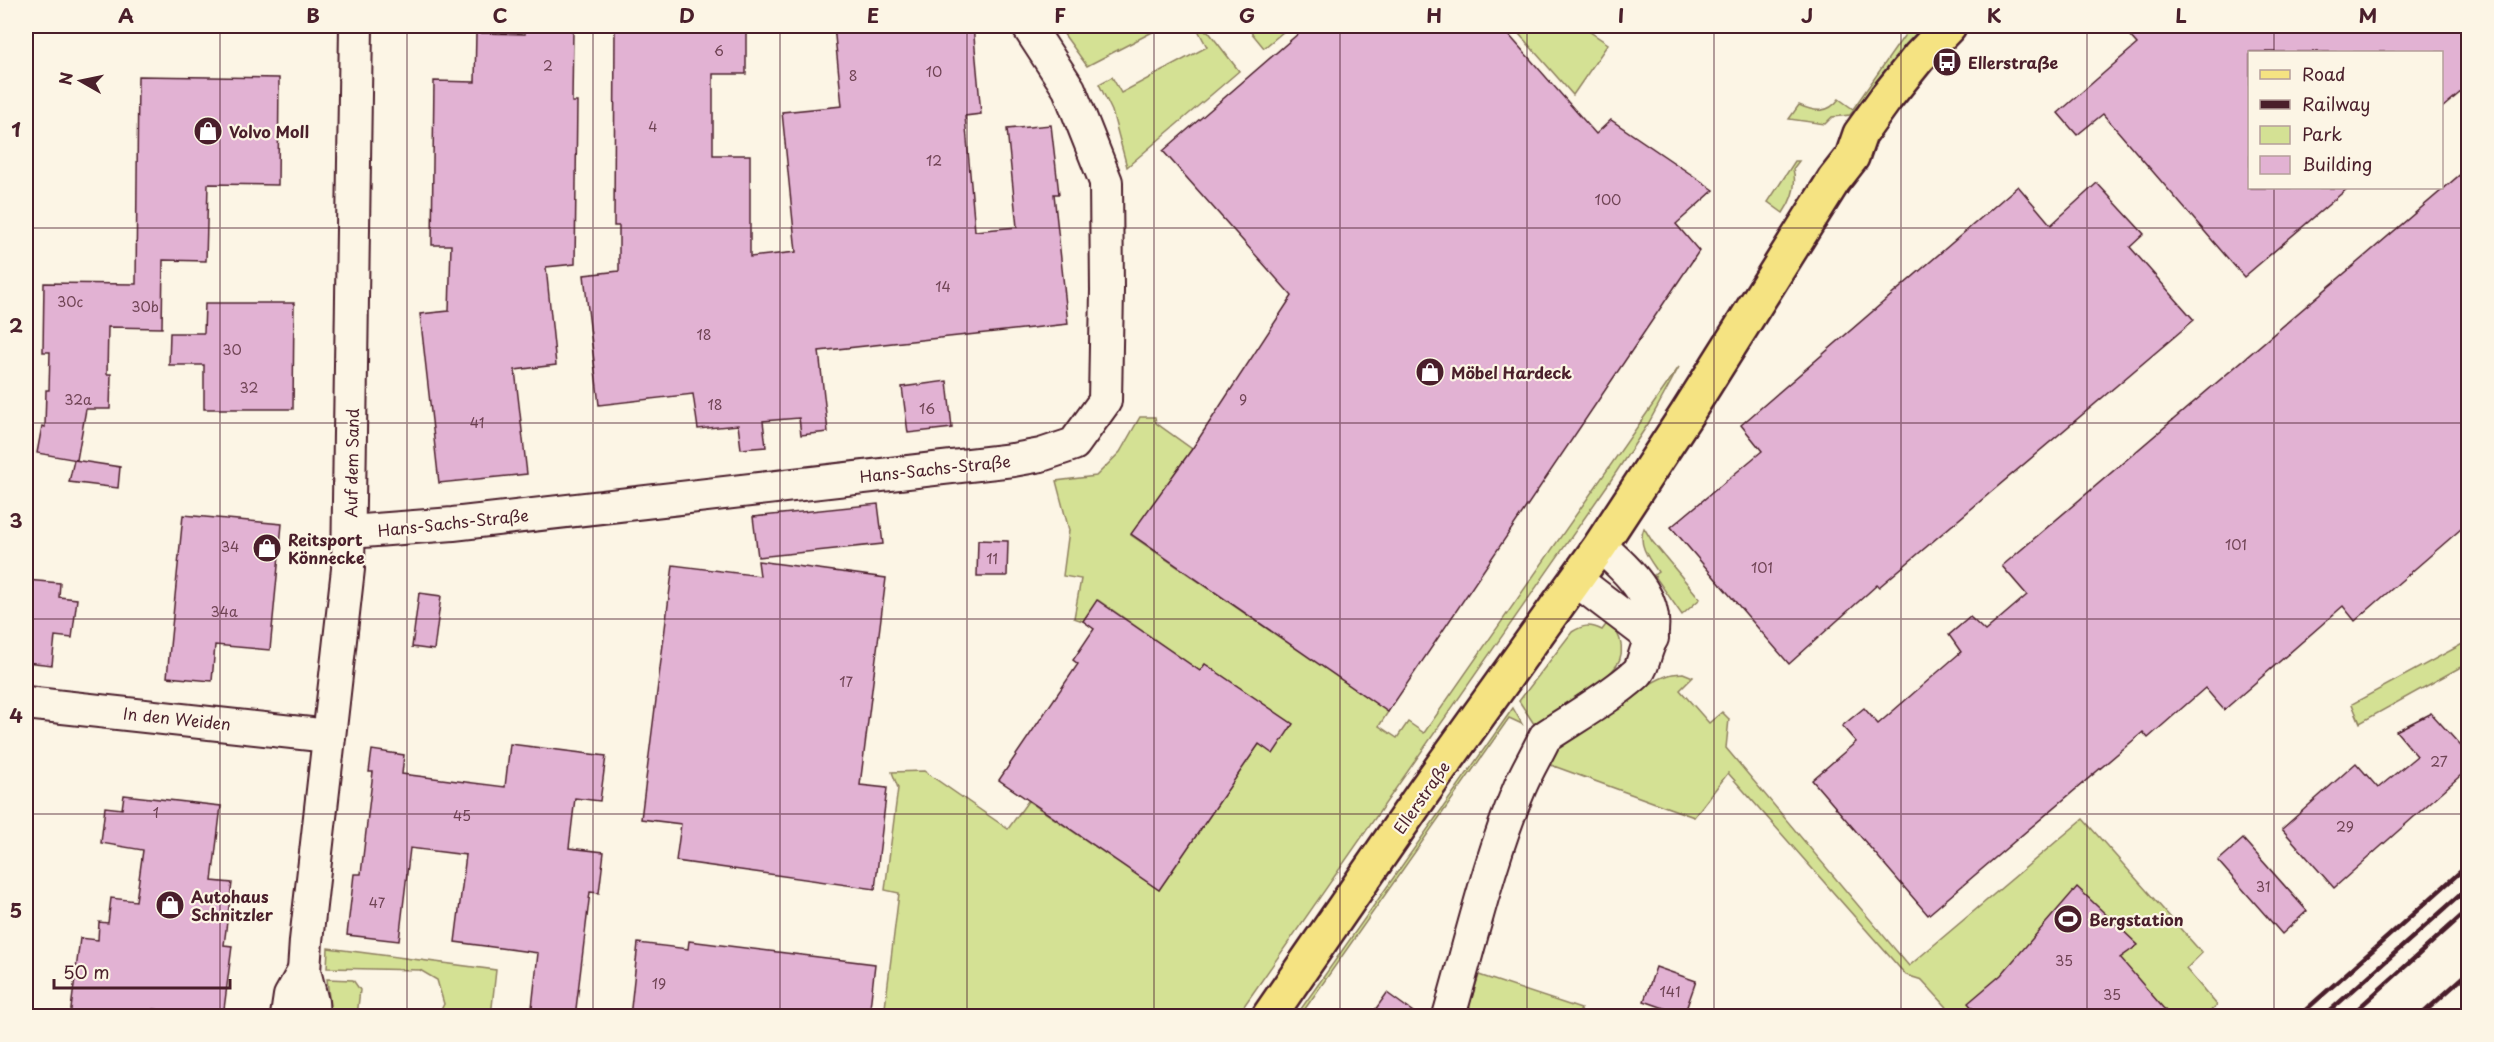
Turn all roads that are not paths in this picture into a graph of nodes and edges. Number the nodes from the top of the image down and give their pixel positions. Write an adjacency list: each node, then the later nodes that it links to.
1 (356, 26): 4 (street, Auf dem Sand)
2 (1028, 26): 4 (street, Hans-Sachs-Straße)
3 (1951, 26): 5 (main road, Ellerstraße)
4 (350, 532): 9 (street, Auf dem Sand)
5 (1600, 546): 6 (main road, Ellerstraße); 7 (street)
6 (1576, 580): 7 (street); 13 (main road, Ellerstraße)
7 (1652, 638): 14 (street)
8 (26, 703): 9 (street, In den Weiden)
9 (329, 736): 10 (street, Auf dem Sand)
10 (304, 971): 11 (street, Auf dem Sand); 12 (street, Auf dem Sand)
11 (287, 1017)
12 (313, 1017)
13 (1269, 1017)
14 (1449, 1017)

